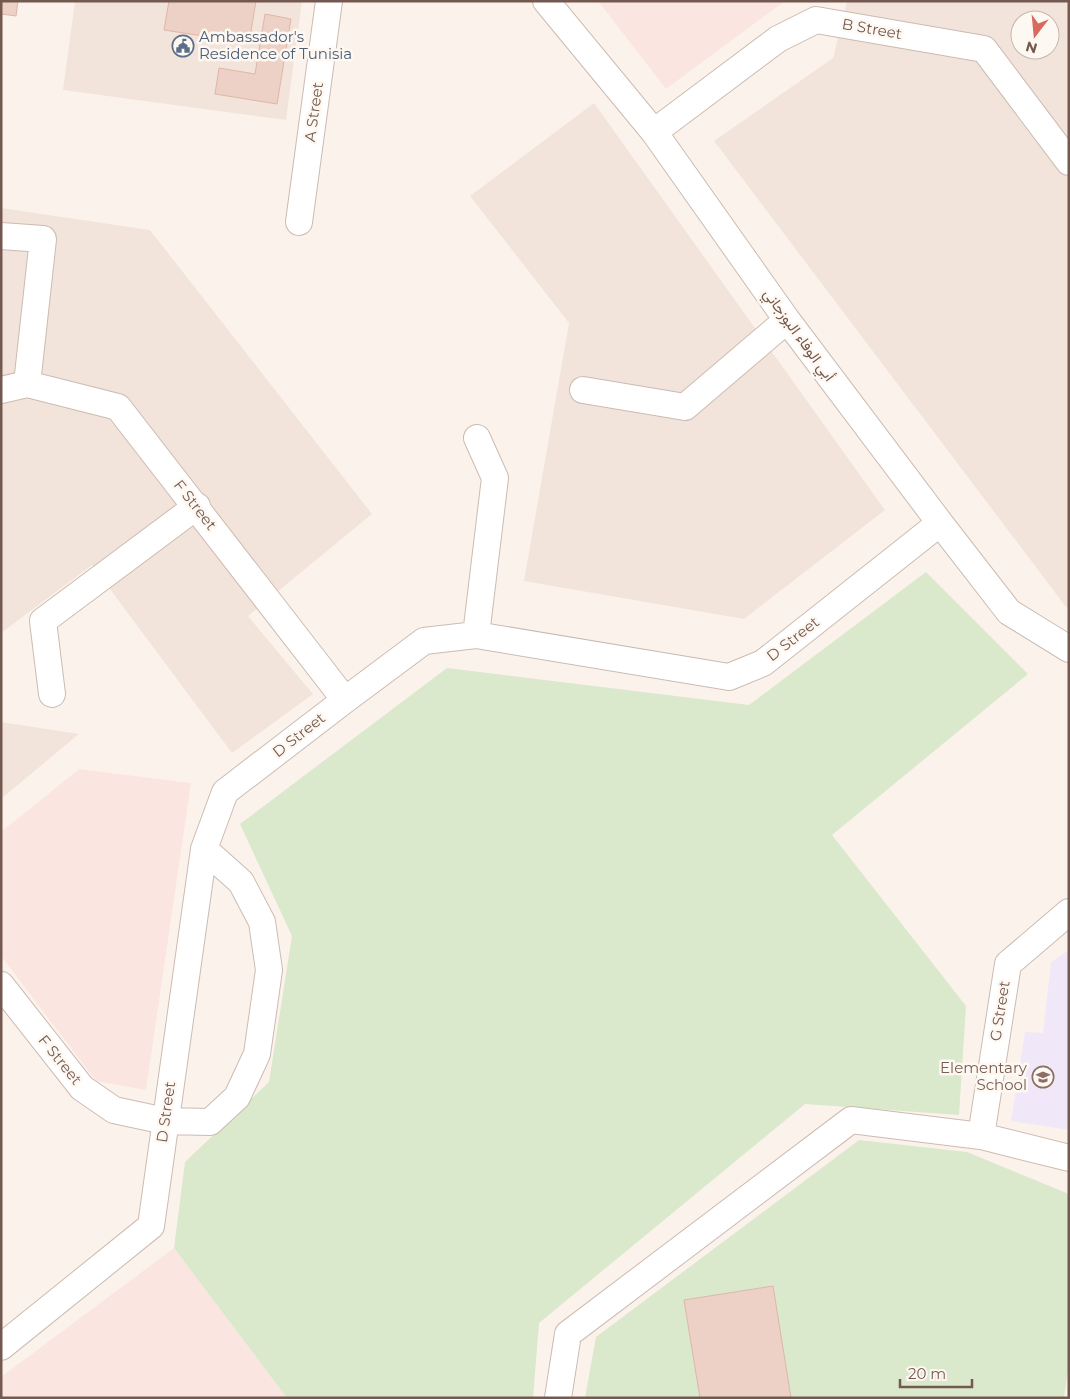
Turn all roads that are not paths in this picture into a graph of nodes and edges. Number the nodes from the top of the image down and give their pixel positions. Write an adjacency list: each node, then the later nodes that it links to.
1 (329, 1): 6 (street, A Street)
2 (546, 1): 4 (street, أبي الوفاء البوزجاني)
3 (817, 10): 4 (street, B Street); 5 (street, B Street)
4 (654, 132): 8 (street, أبي الوفاء البوزجاني)
5 (1069, 162)
6 (299, 222)
7 (1, 236): 9 (street)
8 (787, 320): 11 (street); 14 (street, أبي الوفاء البوزجاني)
9 (27, 384): 10 (street, F Street); 13 (street, F Street)
10 (1, 390)
11 (583, 390)
12 (477, 438): 15 (street)
13 (196, 506): 17 (street); 18 (street, F Street)
14 (940, 523): 15 (street, D Street); 16 (street, أبي الوفاء البوزجاني)
15 (476, 635): 18 (street, D Street)
16 (1069, 649)
17 (52, 694)
18 (345, 700): 19 (street, D Street)
19 (204, 849): 22 (street, D Street); 22 (street, F Street)
20 (1069, 912): 23 (street, G Street)
21 (1, 985): 22 (street, F Street)
22 (165, 1121): 25 (street, D Street)
23 (981, 1136): 24 (street); 26 (street)
24 (1069, 1158)
25 (1, 1347)
26 (558, 1398)

